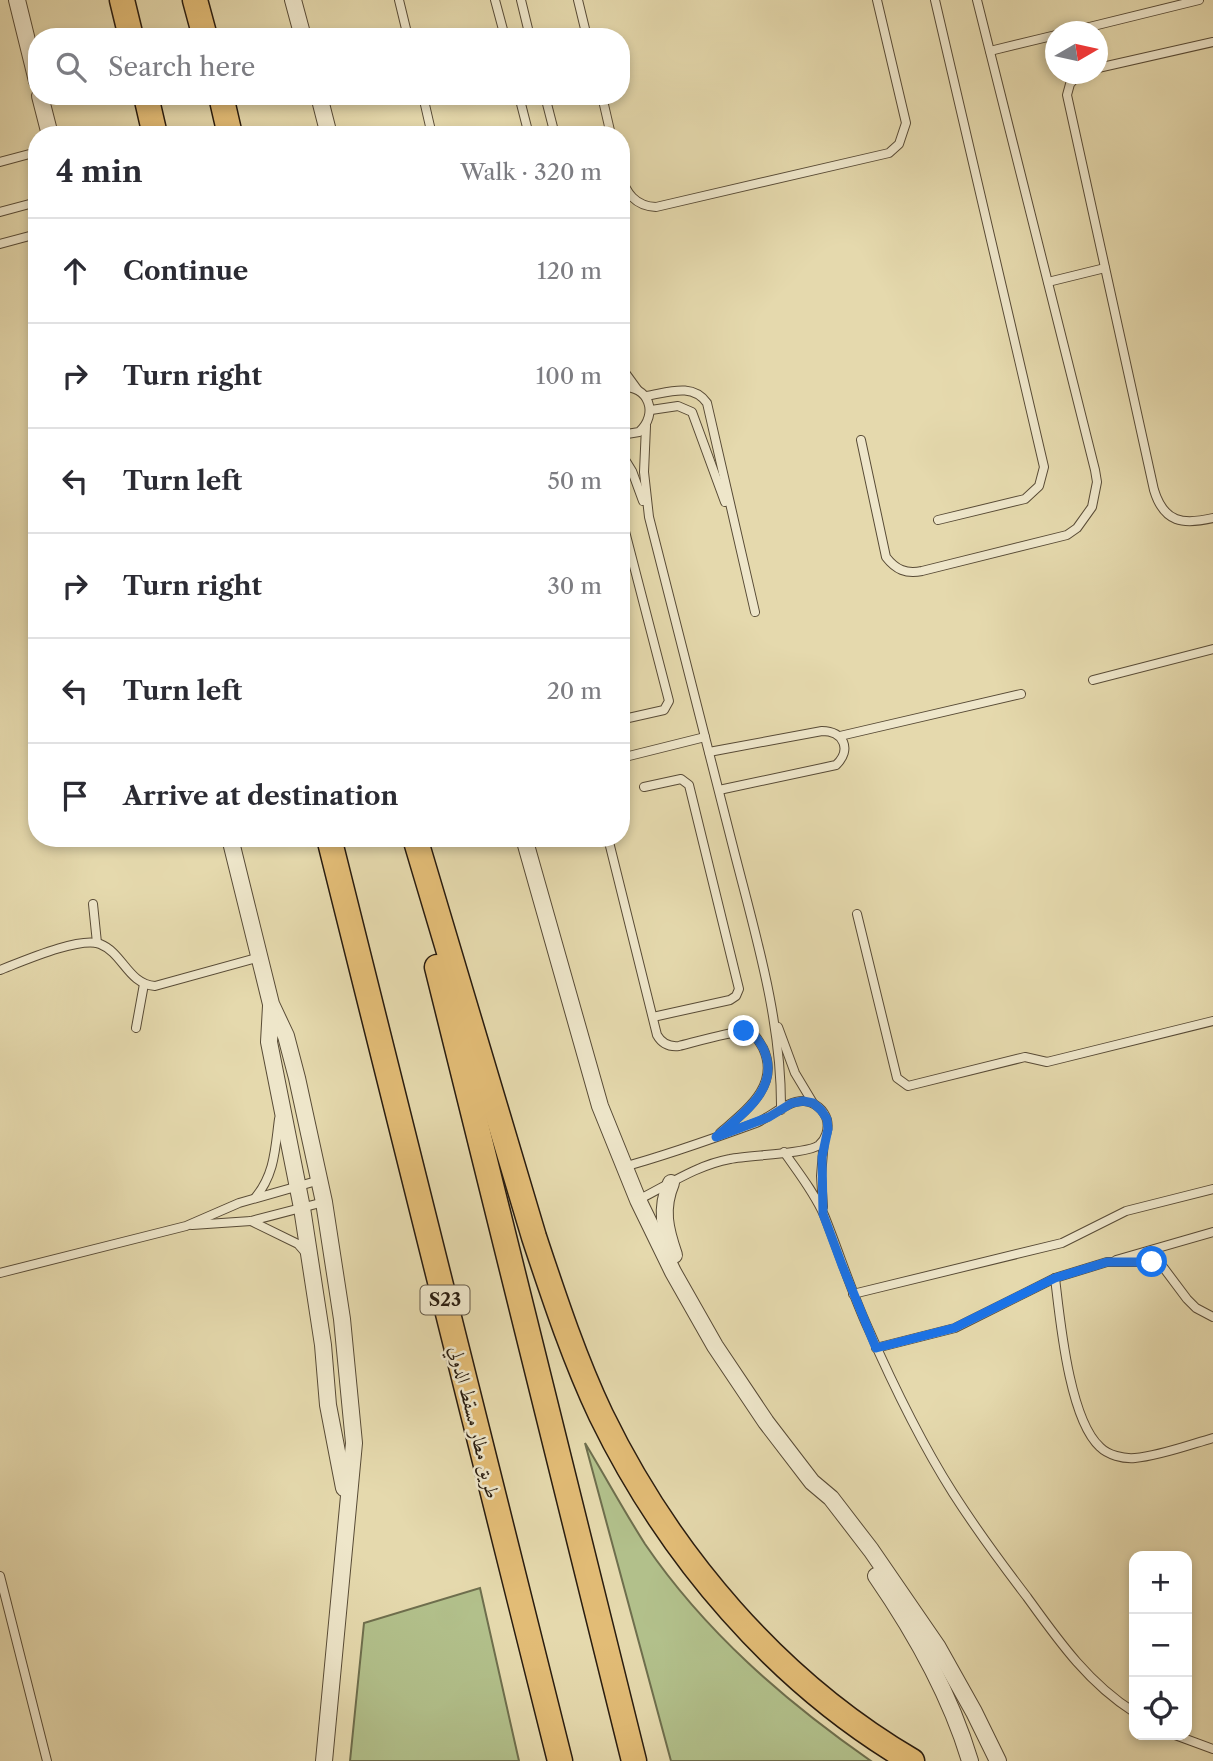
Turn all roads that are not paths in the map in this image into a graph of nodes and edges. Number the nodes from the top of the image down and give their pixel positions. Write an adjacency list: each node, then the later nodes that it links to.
1 (17, 0): 23 (street)
2 (121, 0): 14 (main road)
3 (195, 0): 15 (main road)
4 (293, 0): 16 (street)
5 (399, 0): 17 (lane)
6 (495, 0): 18 (lane)
7 (521, 0): 19 (lane)
8 (578, 0): 20 (lane)
9 (877, 0): 45 (lane)
10 (935, 0): 63 (lane)
11 (977, 0): 24 (lane)
12 (1199, 0): 13 (lane)
13 (1108, 22)
14 (129, 28)
15 (203, 28)
16 (301, 28)
17 (406, 28)
18 (503, 28)
19 (528, 28)
20 (585, 28)
21 (1045, 37): 24 (lane)
22 (1213, 42): 25 (lane)
23 (28, 45)
24 (990, 51): 51 (lane)
25 (1108, 66)
26 (1070, 84): 50 (lane)
27 (42, 105): 35 (street)
28 (148, 105): 36 (main road)
29 (223, 105): 37 (main road)
30 (321, 105): 38 (street)
31 (425, 105): 39 (lane)
32 (521, 105): 40 (lane)
33 (547, 105): 41 (lane)
34 (604, 105): 42 (lane)
35 (48, 126)
36 (154, 126)
37 (228, 126)
38 (327, 126)
39 (430, 126)
40 (527, 126)
41 (553, 126)
42 (609, 126)
43 (28, 154): 44 (lane)
44 (0, 162)
45 (630, 195)
46 (28, 204): 47 (lane)
47 (0, 212)
48 (28, 236): 49 (lane)
49 (0, 244)
50 (1105, 268): 51 (lane); 62 (lane)
51 (1048, 282): 59 (lane)
52 (630, 379): 54 (lane)
53 (630, 388): 54 (lane)
54 (637, 389): 55 (lane)
55 (646, 396): 56 (lane); 64 (lane)
56 (651, 410): 57 (lane); 64 (lane)
57 (646, 426): 58 (lane); 61 (lane)
58 (630, 435)
59 (861, 440)
60 (630, 468): 61 (lane)
61 (649, 517): 72 (lane)
62 (1213, 517)
63 (938, 520)
64 (737, 538): 66 (lane)
65 (630, 551): 70 (lane)
66 (755, 612)
67 (1213, 649): 68 (lane)
68 (1093, 680)
69 (1021, 694): 71 (lane)
70 (630, 718)
71 (840, 736): 73 (lane); 76 (lane)
72 (705, 737): 73 (lane); 74 (lane)
73 (709, 752): 76 (lane)
74 (630, 757)
75 (644, 787): 90 (lane)
76 (719, 790): 91 (lane)
77 (232, 847): 86 (street)
78 (330, 847): 130 (main road, طريق مطار مسقط الدولي / S23)
79 (407, 847): 131 (main road)
80 (418, 847): 132 (main road)
81 (527, 847): 100 (street)
82 (610, 847): 90 (lane)
83 (93, 904): 85 (lane)
84 (858, 914): 92 (lane)
85 (97, 943): 87 (lane); 88 (lane)
86 (260, 957): 88 (lane); 89 (street)
87 (0, 970)
88 (144, 984): 93 (lane)
89 (271, 1004): 95 (street); 101 (street)
90 (653, 1017): 97 (lane)
91 (774, 1018): 94 (lane); 96 (lane)
92 (1213, 1021)
93 (136, 1028)
94 (813, 1103): 96 (lane); 98 (lane)
95 (281, 1105): 103 (street); 105 (lane)
96 (781, 1110): 97 (lane)
97 (716, 1137): 100 (lane)
98 (824, 1139): 99 (lane); 109 (lane)
99 (783, 1152): 102 (lane); 109 (lane)
100 (623, 1167): 106 (street)
101 (320, 1180): 103 (lane); 107 (street)
102 (671, 1183): 106 (lane); 118 (street)
103 (298, 1186): 105 (lane); 108 (street)
104 (1213, 1189): 117 (lane)
105 (255, 1199): 111 (lane)
106 (638, 1200): 118 (street)
107 (324, 1202): 108 (lane); 123 (street)
108 (302, 1208): 110 (lane); 113 (street)
109 (823, 1214): 117 (lane)
110 (250, 1220): 111 (lane); 113 (lane)
111 (186, 1226): 115 (lane)
112 (1213, 1232): 114 (lane)
113 (309, 1258): 123 (street)
114 (1107, 1262): 116 (lane); 119 (lane)
115 (0, 1273)
116 (1055, 1278): 120 (lane); 121 (lane)
117 (853, 1294): 120 (lane)
118 (692, 1307): 122 (street)
119 (1213, 1317)
120 (876, 1348): 125 (lane)
121 (1213, 1438)
122 (812, 1482): 133 (street); 134 (street)
123 (347, 1504): 129 (street)
124 (0, 1576): 128 (lane)
125 (1129, 1708)
126 (1189, 1740): 127 (lane)
127 (1213, 1749)
128 (47, 1761)
129 (324, 1761)
130 (560, 1761)
131 (634, 1761)
132 (912, 1761)
133 (970, 1761)
134 (998, 1761)

